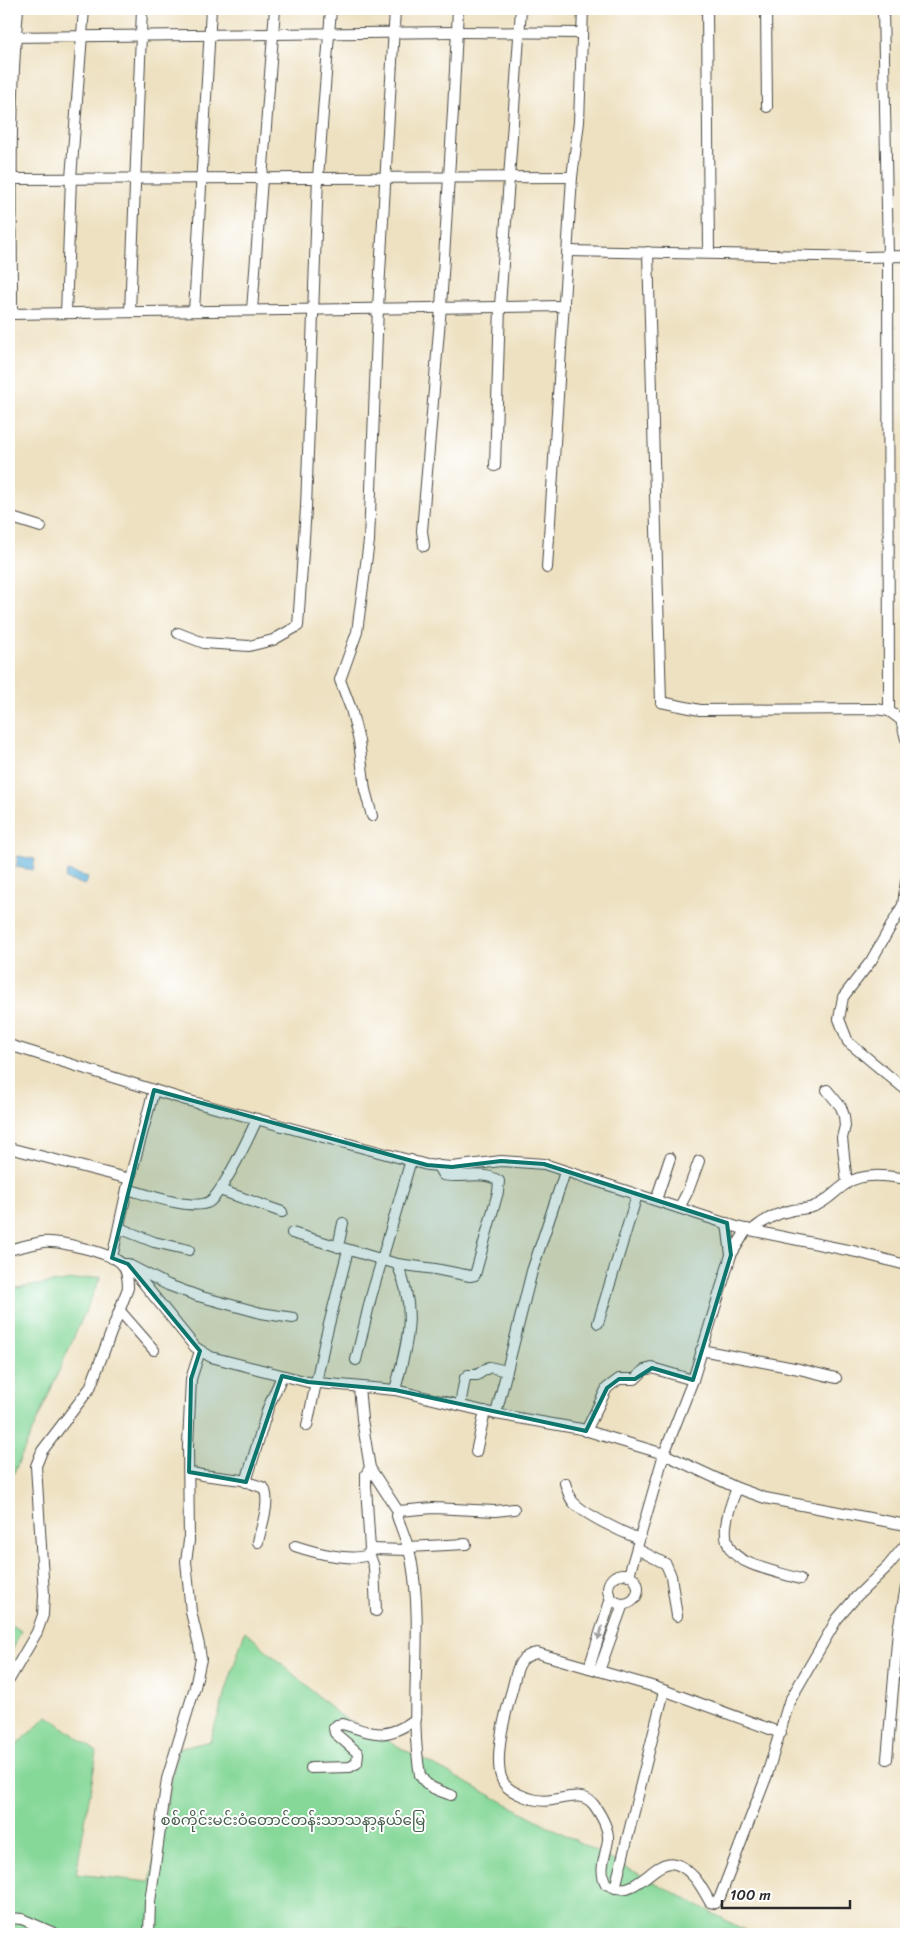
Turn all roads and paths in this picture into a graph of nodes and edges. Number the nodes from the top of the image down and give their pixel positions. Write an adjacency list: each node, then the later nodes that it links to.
1 (18, 9): 23 (street)
2 (84, 9): 21 (street)
3 (142, 9): 22 (street)
4 (211, 9): 19 (street)
5 (275, 9): 20 (street)
6 (331, 9): 17 (street)
7 (395, 9): 18 (street)
8 (458, 9): 14 (street)
9 (521, 9): 15 (street)
10 (583, 9): 16 (street)
11 (707, 9): 37 (street)
12 (766, 9): 24 (street)
13 (883, 9): 38 (street)
14 (456, 32): 15 (street); 18 (street); 25 (street)
15 (520, 33): 16 (street); 26 (street)
16 (581, 33): 27 (street)
17 (330, 34): 18 (street); 20 (street); 29 (street)
18 (393, 34): 30 (street)
19 (211, 35): 20 (street); 22 (street); 34 (street)
20 (274, 35): 28 (street)
21 (83, 36): 22 (street); 23 (street); 32 (street)
22 (141, 36): 33 (street)
23 (12, 37): 31 (street)
24 (767, 107)
25 (449, 176): 26 (street); 30 (street); 42 (street)
26 (509, 176): 27 (street); 40 (street)
27 (572, 176): 35 (street)
28 (262, 177): 29 (street); 34 (street); 45 (street)
29 (318, 177): 30 (street); 44 (street)
30 (384, 177): 43 (street)
31 (10, 178): 32 (street); 49 (street)
32 (71, 178): 33 (street); 48 (street)
33 (137, 178): 34 (street); 47 (street)
34 (202, 178): 46 (street)
35 (568, 251): 36 (street); 41 (street)
36 (648, 252): 37 (street); 56 (street)
37 (709, 253): 38 (street)
38 (888, 256): 39 (street); 56 (street)
39 (906, 256)
40 (500, 306): 41 (street); 42 (street); 50 (street)
41 (564, 306): 54 (street)
42 (440, 307): 43 (street); 53 (street)
43 (378, 308): 44 (street); 58 (street)
44 (314, 309): 45 (street); 55 (street)
45 (252, 310): 46 (street)
46 (194, 311): 47 (street)
47 (130, 312): 48 (street)
48 (66, 313): 49 (street)
49 (10, 314)
50 (495, 466)
51 (9, 517): 52 (street)
52 (41, 526)
53 (424, 546)
54 (547, 568)
55 (178, 633)
56 (889, 711): 57 (street)
57 (906, 739)
58 (372, 816)
59 (906, 881): 63 (street)
60 (10, 1048): 61 (street)
61 (154, 1090): 64 (street); 73 (street)
62 (827, 1090): 72 (street)
63 (906, 1090)
64 (257, 1119): 67 (street); 74 (street)
65 (9, 1148): 73 (street)
66 (670, 1158): 76 (street)
67 (411, 1160): 69 (street); 89 (street)
68 (699, 1161): 77 (street)
69 (437, 1166): 70 (street); 91 (street)
70 (566, 1172): 75 (street); 100 (street)
71 (906, 1179): 72 (street)
72 (847, 1183): 82 (street)
73 (128, 1184): 74 (street); 81 (street)
74 (220, 1190): 78 (street)
75 (638, 1194): 76 (street); 95 (street)
76 (656, 1200): 77 (street)
77 (679, 1208): 80 (street)
78 (282, 1212)
79 (343, 1223): 84 (street)
80 (727, 1223): 82 (street); 87 (street)
81 (119, 1228): 86 (street); 88 (street)
82 (749, 1230): 87 (street); 92 (street)
83 (292, 1233): 84 (street)
84 (343, 1248): 89 (street); 104 (street)
85 (9, 1250): 88 (street)
86 (188, 1250)
87 (731, 1255): 97 (street)
88 (112, 1258): 90 (street)
89 (381, 1260): 91 (street); 99 (street)
90 (125, 1264): 93 (street); 94 (street); 98 (street)
91 (397, 1264): 106 (street)
92 (906, 1266)
93 (120, 1310): 96 (street); 137 (street)
94 (292, 1318)
95 (598, 1323)
96 (154, 1350)
97 (701, 1350): 102 (street); 103 (street)
98 (200, 1352): 101 (street); 115 (street)
99 (356, 1360)
100 (507, 1371): 107 (street); 109 (street)
101 (282, 1376): 104 (street); 116 (street)
102 (836, 1378)
103 (693, 1380): 111 (street); 113 (street)
104 (315, 1383): 105 (street); 110 (street)
105 (360, 1387): 106 (street); 114 (street)
106 (395, 1390): 107 (street)
107 (460, 1405): 108 (street)
108 (485, 1411): 109 (street); 112 (street)
109 (496, 1414): 111 (street)
110 (307, 1426)
111 (586, 1431): 113 (street)
112 (476, 1452)
113 (664, 1454): 118 (street); 124 (street)
114 (370, 1468): 120 (street); 128 (street)
115 (189, 1472): 116 (street); 147 (street)
116 (246, 1482): 122 (street)
117 (565, 1483): 124 (street)
118 (737, 1488): 121 (street); 130 (street)
119 (514, 1509): 120 (street)
120 (398, 1511): 127 (street)
121 (906, 1525)
122 (258, 1542)
123 (466, 1544): 127 (street)
124 (638, 1544): 129 (street); 135 (street)
125 (906, 1544): 140 (street)
126 (295, 1546): 128 (street)
127 (408, 1548): 128 (street); 139 (street)
128 (369, 1551): 134 (street)
129 (629, 1576): 132 (street); 133 (street)
130 (800, 1579)
131 (906, 1587): 141 (street)
132 (611, 1598): 133 (street); 136 (street, one-way to 136)
133 (623, 1604): 136 (street)
134 (376, 1611)
135 (676, 1616)
136 (594, 1670): 138 (street); 144 (street)
137 (9, 1680)
138 (664, 1690): 140 (street); 144 (street)
139 (416, 1719): 142 (street); 143 (street)
140 (781, 1733): 144 (street)
141 (887, 1759)
142 (311, 1768)
143 (451, 1794)
144 (615, 1888)
145 (9, 1918): 146 (street)
146 (56, 1934)
147 (149, 1934)

